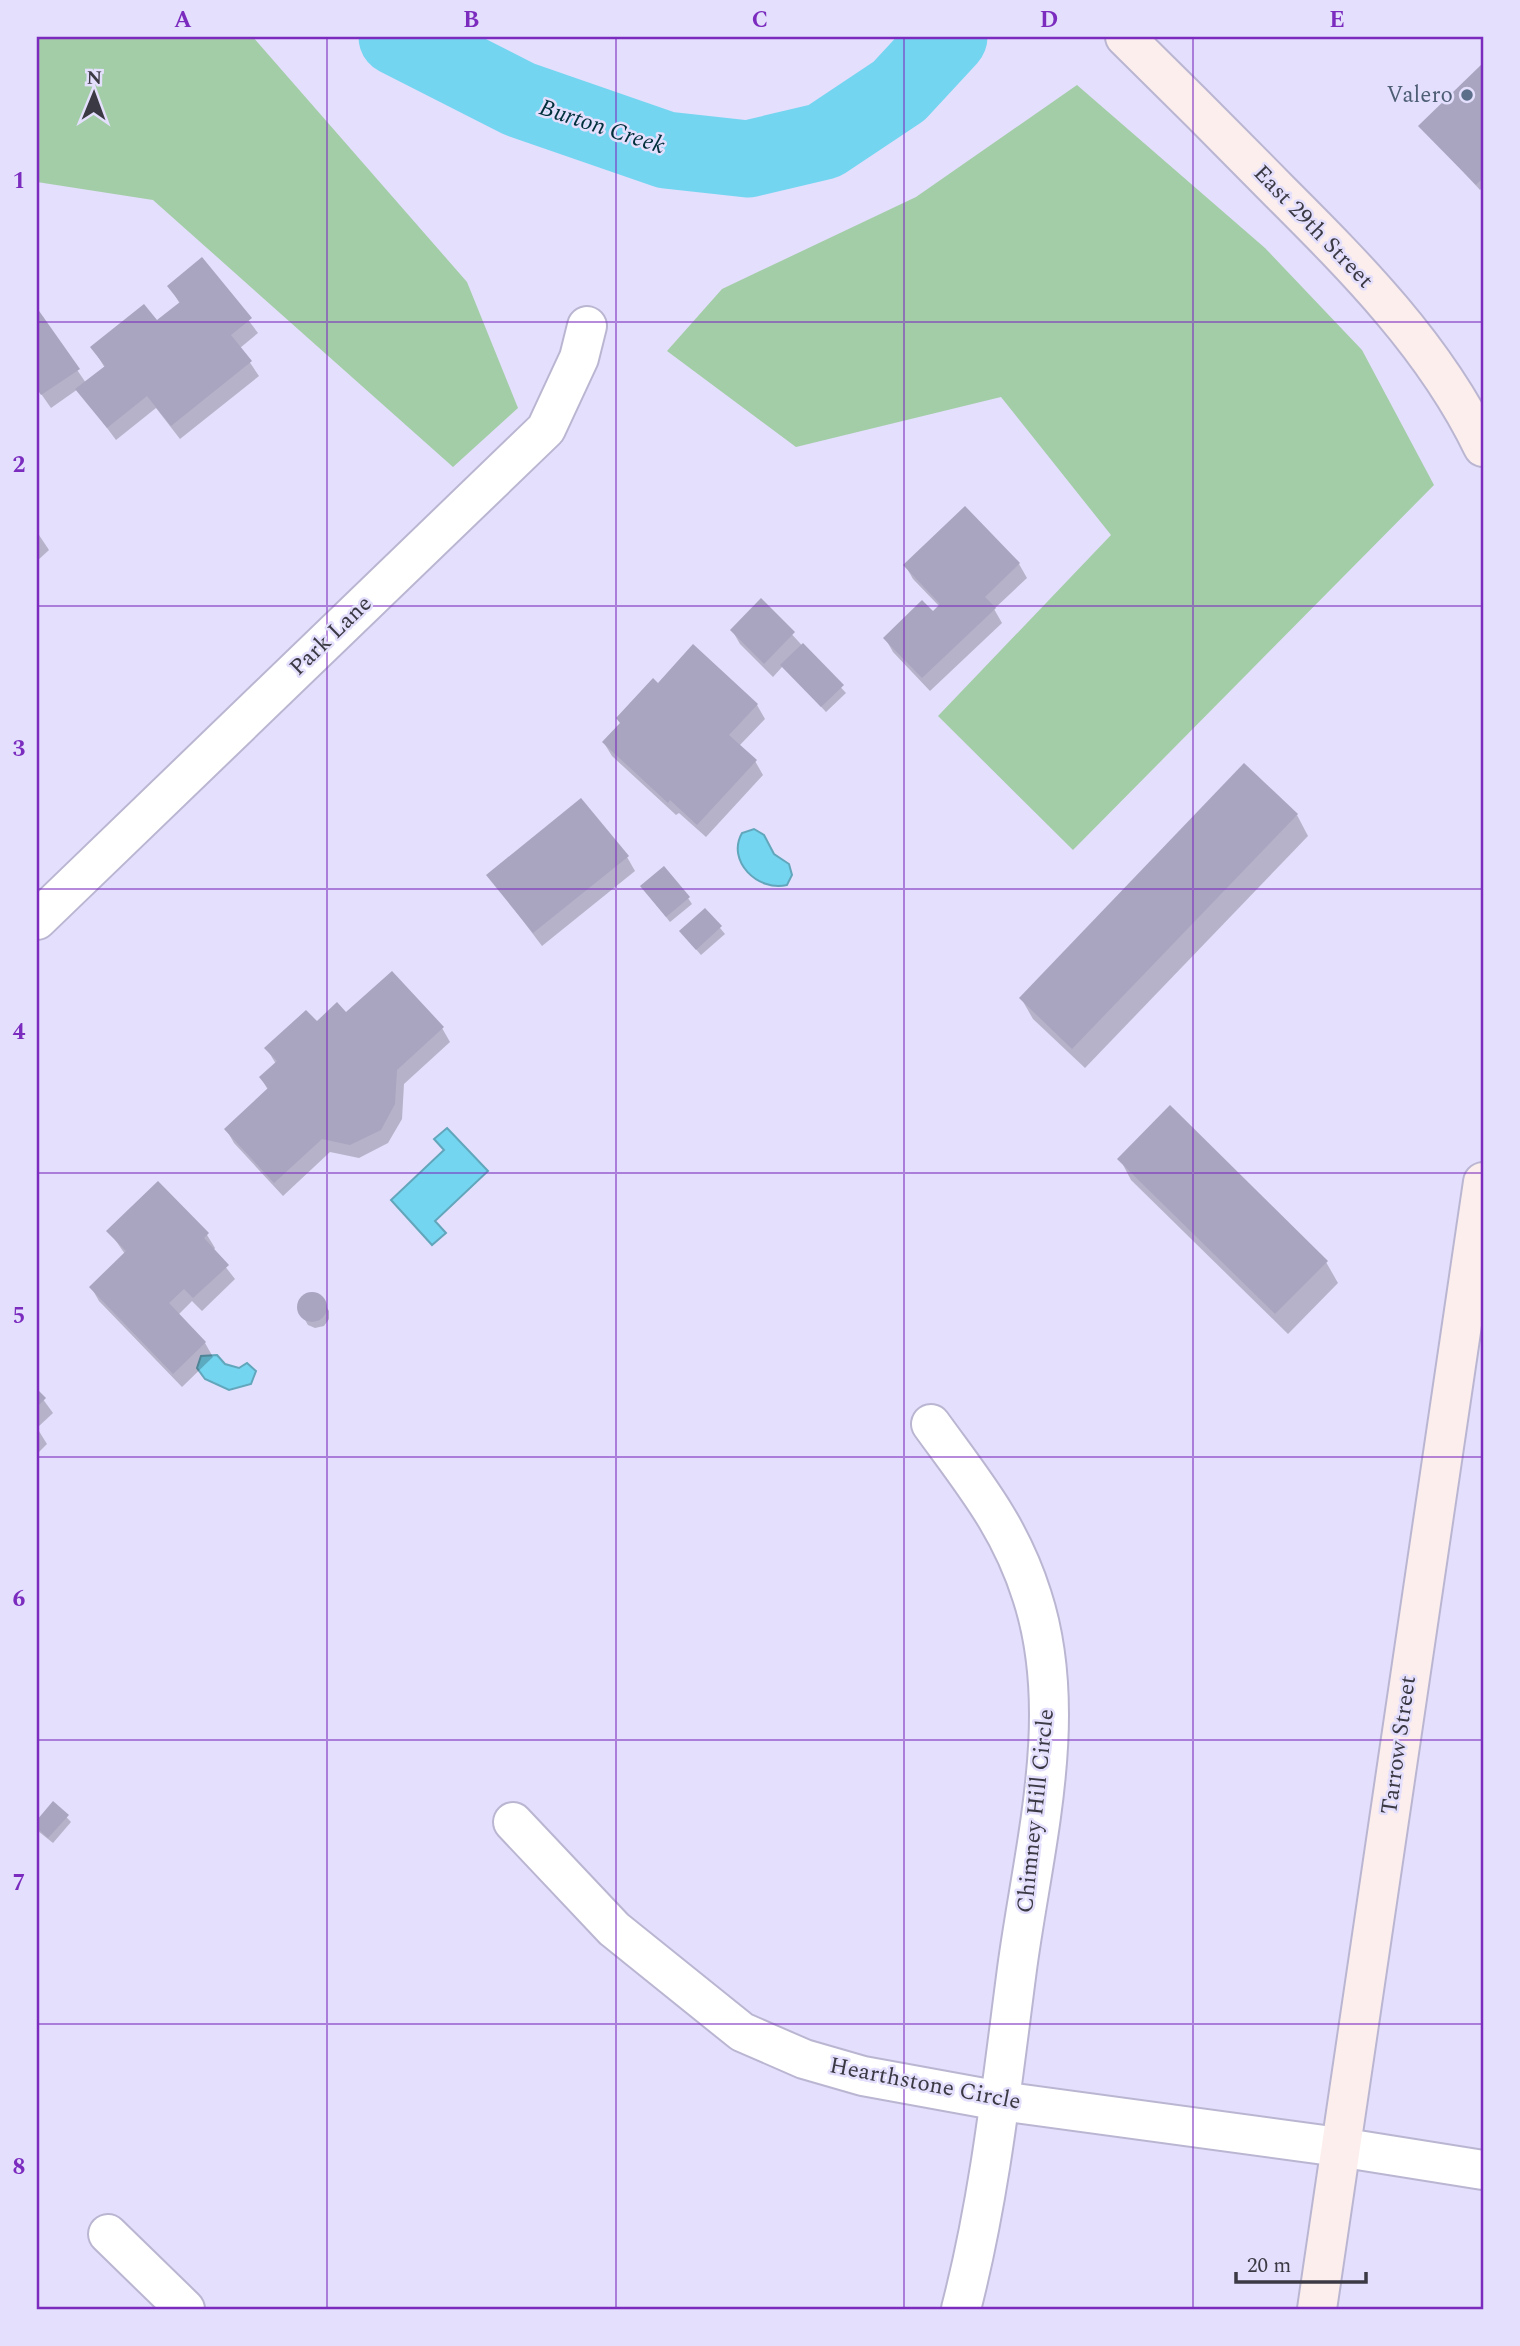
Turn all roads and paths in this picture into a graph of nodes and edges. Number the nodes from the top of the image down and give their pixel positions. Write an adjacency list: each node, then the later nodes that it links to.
1 (1125, 37): 3 (main road, East 29th Street)
2 (587, 326): 4 (street, Park Lane)
3 (1481, 442)
4 (37, 920)
5 (1483, 1182): 9 (main road, Tarrow Street)
6 (931, 1424): 8 (street, Chimney Hill Circle)
7 (513, 1822): 8 (street, Hearthstone Circle)
8 (1000, 2101): 9 (street, Hearthstone Circle); 13 (street, Chimney Hill Circle)
9 (1339, 2147): 10 (street, Hearthstone Circle); 14 (main road, Tarrow Street)
10 (1483, 2170)
11 (108, 2234): 12 (street)
12 (185, 2309)
13 (961, 2309)
14 (1317, 2309)

